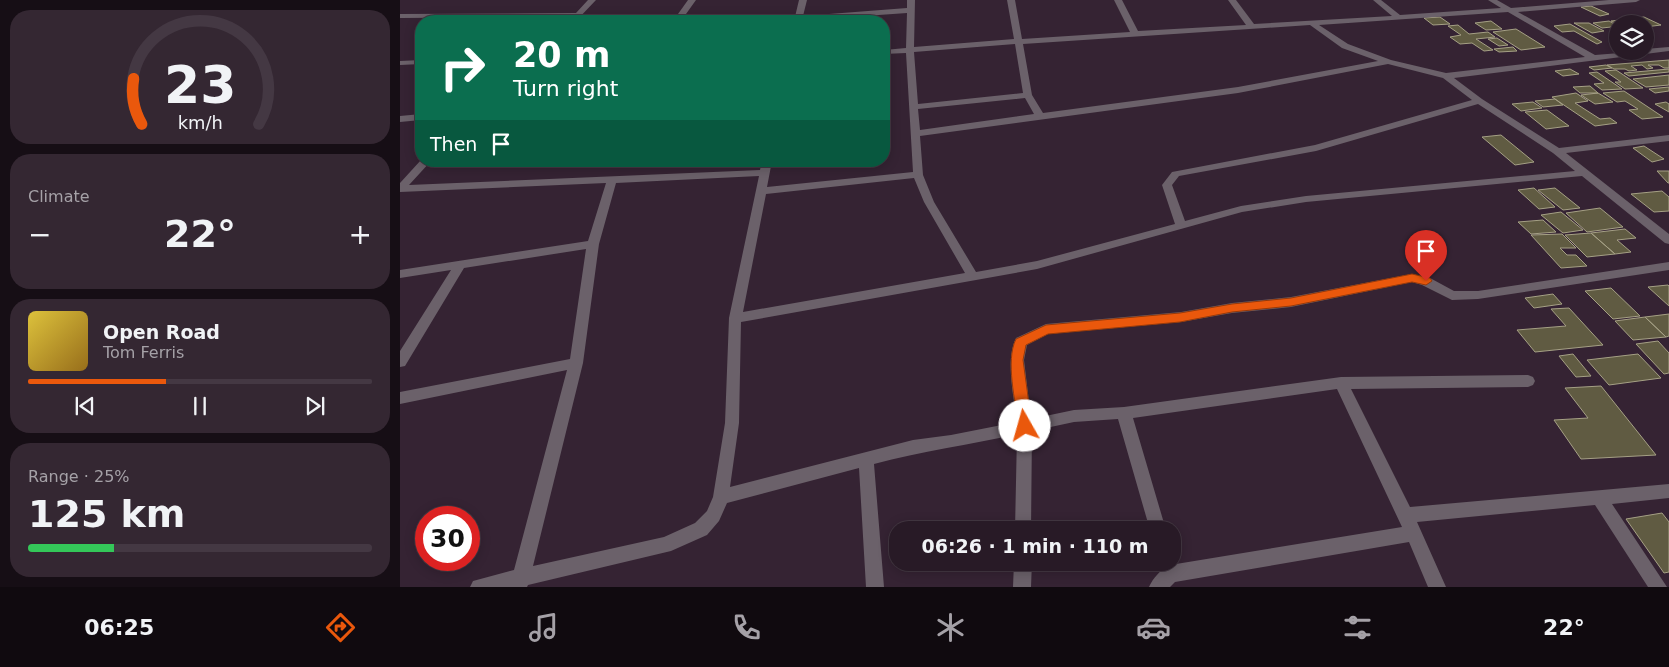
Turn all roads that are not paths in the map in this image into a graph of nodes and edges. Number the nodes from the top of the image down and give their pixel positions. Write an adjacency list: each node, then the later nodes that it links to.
1 (592, 0): 13 (street)
2 (692, 0): 14 (street)
3 (803, 0): 15 (street)
4 (911, 0): 11 (street)
5 (1012, 0): 23 (street)
6 (1118, 0): 22 (street)
7 (1232, 0): 21 (street)
8 (1378, 0): 19 (street)
9 (1492, 0): 12 (street)
10 (1636, 0): 12 (street)
11 (911, 10): 16 (street); 25 (street)
12 (1510, 11): 19 (street); 27 (street)
13 (577, 15)
14 (681, 15)
15 (799, 15)
16 (854, 15)
17 (400, 16): 18 (street)
18 (415, 16)
19 (1399, 18): 20 (street)
20 (1313, 24): 21 (street); 28 (street)
21 (1252, 27): 22 (street)
22 (1135, 33): 23 (street)
23 (1020, 41): 25 (street); 32 (street)
24 (1669, 48): 27 (street)
25 (910, 50): 26 (street); 34 (street)
26 (890, 52)
27 (1592, 58): 31 (street)
28 (1388, 62): 31 (street); 35 (street)
29 (415, 63): 30 (street)
30 (402, 64)
31 (1446, 76): 33 (street)
32 (1028, 95): 34 (street); 35 (street)
33 (1479, 101): 40 (street); 49 (street)
34 (914, 107): 38 (street)
35 (1040, 116): 38 (street)
36 (415, 118): 37 (street)
37 (400, 119)
38 (915, 134): 45 (street)
39 (1669, 138): 40 (street)
40 (1557, 151): 44 (street)
41 (420, 167): 47 (street)
42 (766, 167): 43 (street)
43 (764, 173): 46 (street); 48 (street)
44 (1584, 173): 49 (street); 50 (street)
45 (918, 175): 48 (street); 55 (street)
46 (612, 180): 47 (street); 51 (street)
47 (400, 189)
48 (760, 191): 56 (street)
49 (1181, 225): 55 (street)
50 (1667, 236)
51 (593, 244): 52 (street); 58 (street)
52 (460, 265): 54 (street); 57 (street)
53 (1669, 266): 63 (street)
54 (400, 274)
55 (973, 278): 56 (street)
56 (735, 318): 66 (street)
57 (400, 362)
58 (576, 363): 61 (street); 75 (street)
59 (1528, 381): 60 (street)
60 (1341, 383): 62 (street); 68 (street)
61 (400, 398)
62 (1124, 412): 63 (street); 70 (street)
63 (1025, 426): 64 (street); 69 (street)
64 (866, 459): 66 (street); 77 (street)
65 (1669, 491): 67 (street)
66 (721, 497): 75 (street)
67 (1599, 498): 68 (street); 81 (street)
68 (1406, 515): 71 (street)
69 (1023, 521)
70 (1155, 521)
71 (1414, 534): 72 (street); 80 (street)
72 (1181, 566)
73 (1023, 571): 78 (street)
74 (1167, 571): 79 (street)
75 (519, 582): 76 (street)
76 (479, 587)
77 (875, 587)
78 (1022, 587)
79 (1158, 587)
80 (1437, 587)
81 (1658, 587)

